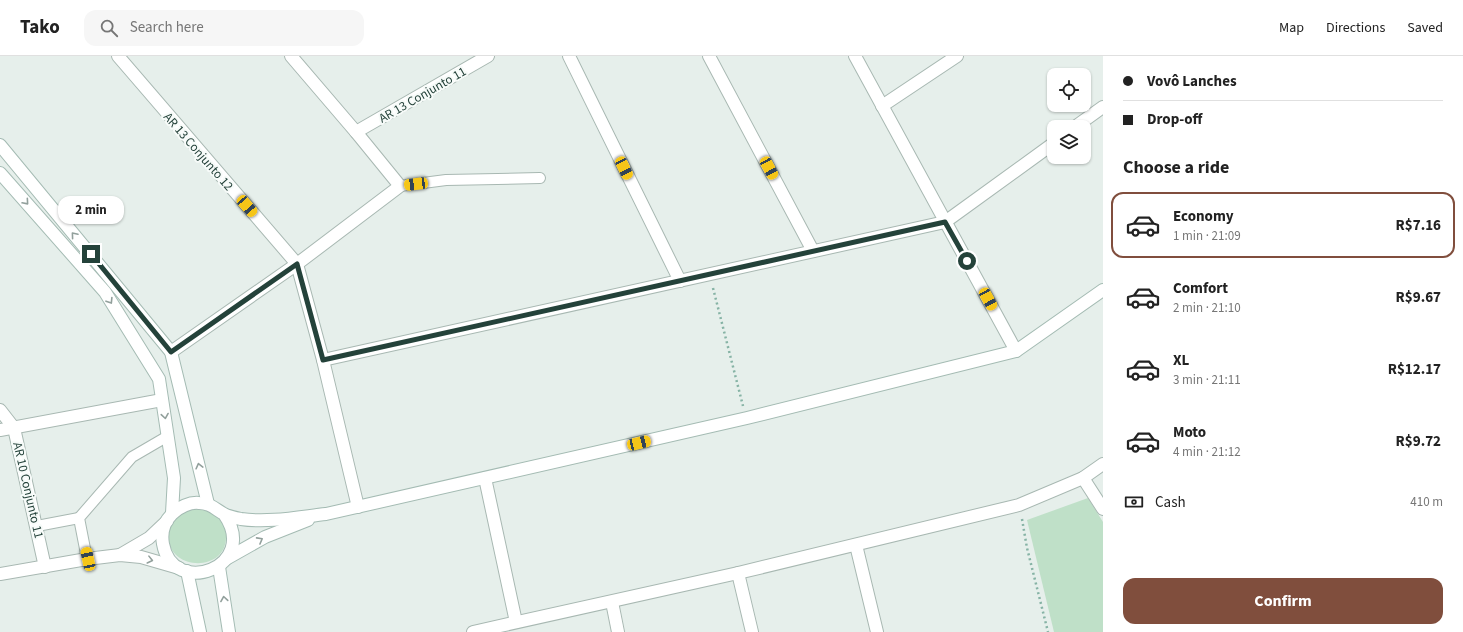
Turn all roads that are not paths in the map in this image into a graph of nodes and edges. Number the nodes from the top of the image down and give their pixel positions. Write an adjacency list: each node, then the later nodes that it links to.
1 (118, 56): 19 (street, AR 13 Conjunto 12)
2 (290, 56): 11 (street)
3 (488, 56): 11 (street, AR 13 Conjunto 11)
4 (569, 56): 20 (street)
5 (709, 56): 18 (street)
6 (855, 56): 8 (street)
7 (957, 56): 8 (street)
8 (882, 106): 17 (street)
9 (1103, 107): 10 (street)
10 (1085, 120)
11 (356, 132): 16 (street)
12 (0, 145): 23 (street, one-way to 12)
13 (1047, 148): 17 (street)
14 (0, 173): 25 (street, one-way to 25)
15 (540, 178): 16 (lane)
16 (400, 186): 19 (street)
17 (945, 222): 18 (street); 22 (street)
18 (813, 251): 20 (street)
19 (297, 264): 23 (street); 24 (street)
20 (680, 281): 24 (street)
21 (1103, 290): 22 (street)
22 (1016, 351): 31 (street)
23 (171, 352): 33 (street, one-way to 23)
24 (323, 360): 34 (street)
25 (162, 400): 27 (street); 29 (street, one-way to 29)
26 (0, 410): 27 (street)
27 (14, 428): 28 (street, AR 10 Conjunto 11); 40 (street, AR 10 Conjunto 11)
28 (0, 430)
29 (168, 436): 38 (street); 39 (lane)
30 (1103, 464): 32 (street)
31 (485, 478): 34 (street); 50 (street)
32 (1083, 478): 35 (street); 41 (street)
33 (208, 504): 36 (street); 38 (street)
34 (358, 507): 37 (street)
35 (1103, 509)
36 (224, 514): 37 (street); 44 (street)
37 (326, 514): 44 (street, one-way to 37)
38 (170, 517): 42 (street); 46 (street)
39 (79, 518): 40 (lane); 43 (lane)
40 (37, 526): 45 (street, AR 10 Conjunto 11)
41 (856, 545): 47 (street); 56 (street)
42 (120, 555): 43 (street); 46 (street, one-way to 46)
43 (88, 559): 45 (street)
44 (222, 563): 46 (street); 52 (street, one-way to 44)
45 (45, 567): 48 (street)
46 (183, 570): 51 (street)
47 (738, 573): 49 (street); 55 (street)
48 (0, 574)
49 (612, 602): 50 (street); 54 (street)
50 (516, 622): 53 (street)
51 (200, 632)
52 (229, 632)
53 (473, 632)
54 (618, 632)
55 (752, 632)
56 (877, 632)

